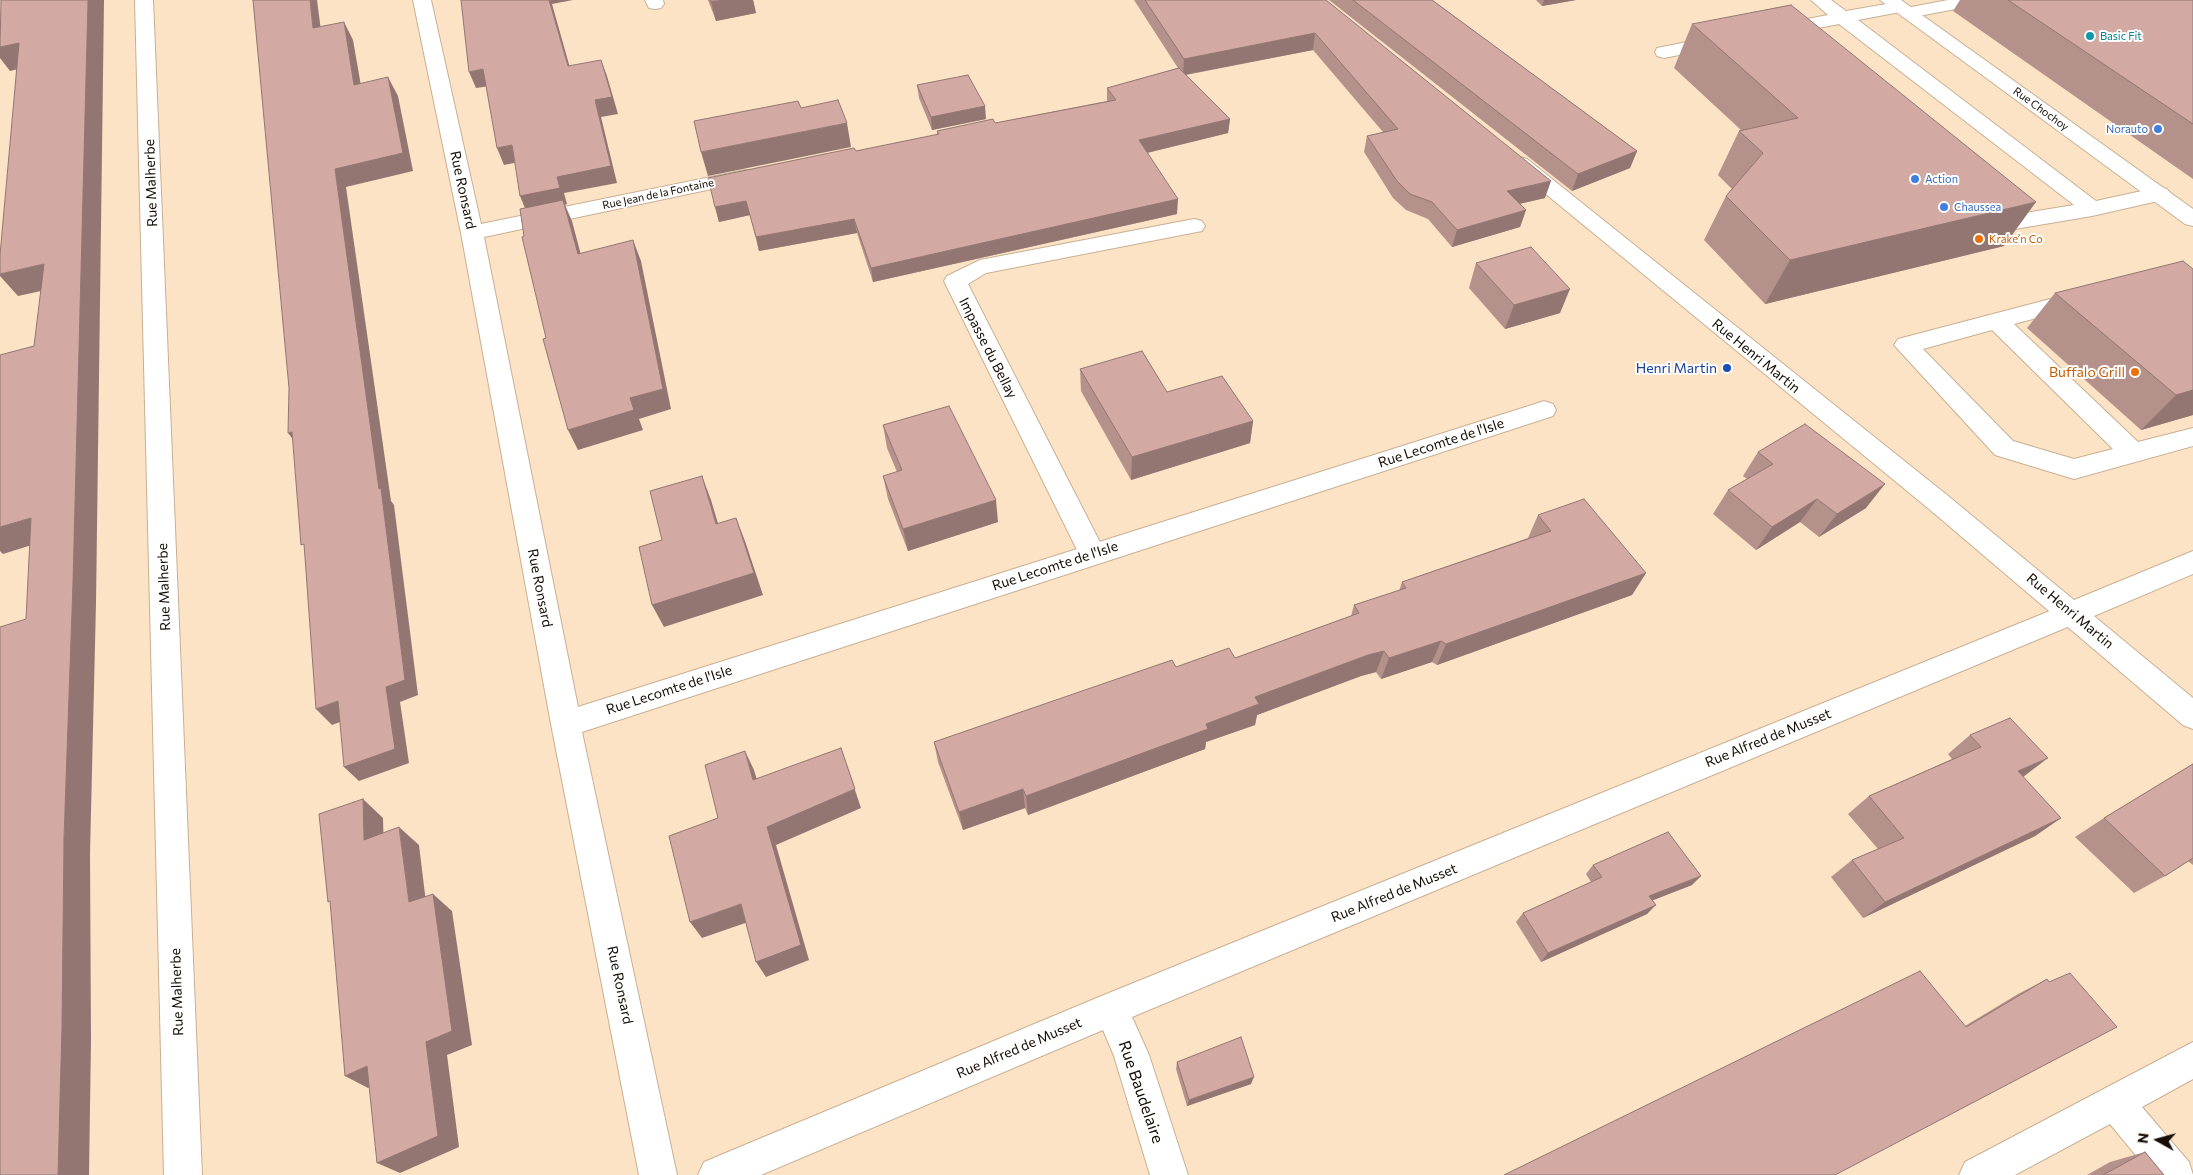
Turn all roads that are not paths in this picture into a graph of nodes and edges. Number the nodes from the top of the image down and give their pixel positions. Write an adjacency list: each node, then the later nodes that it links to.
1 (144, 0): 31 (street, Rue Malherbe)
2 (422, 0): 17 (street, Rue Ronsard)
3 (1820, 0): 6 (street)
4 (1977, 0): 5 (street)
5 (1898, 7): 6 (street); 13 (street, Rue Chochoy)
6 (1844, 17): 7 (street); 14 (street)
7 (1777, 36)
8 (1730, 39): 9 (street)
9 (1664, 52)
10 (1505, 151): 25 (street, Rue Henri Martin)
11 (761, 173): 17 (street, Rue Jean de la Fontaine)
12 (1977, 191): 14 (street)
13 (2160, 194): 14 (street); 15 (street, Rue Chochoy)
14 (2092, 209)
15 (2193, 219)
16 (1194, 226): 23 (street, Impasse du Bellay)
17 (472, 233): 27 (street, Rue Ronsard)
18 (2101, 294): 19 (street)
19 (1997, 322): 22 (street); 22 (street)
20 (1544, 410): 23 (street, Rue Lecomte de l'Isle)
21 (2193, 437): 22 (street)
22 (2132, 453)
23 (1093, 554): 27 (street, Rue Lecomte de l'Isle)
24 (2193, 562): 25 (street, Rue Alfred de Musset)
25 (2072, 613): 26 (street, Rue Henri Martin); 28 (street, Rue Alfred de Musset)
26 (2193, 716)
27 (566, 724): 32 (street, Rue Ronsard)
28 (1111, 1009): 33 (street, Rue Alfred de Musset); 34 (street, Rue Baudelaire)
29 (2193, 1060): 30 (street)
30 (2115, 1102): 35 (street); 36 (street)
31 (182, 1175)
32 (658, 1175)
33 (717, 1175)
34 (1169, 1175)
35 (1978, 1175)
36 (2176, 1175)

